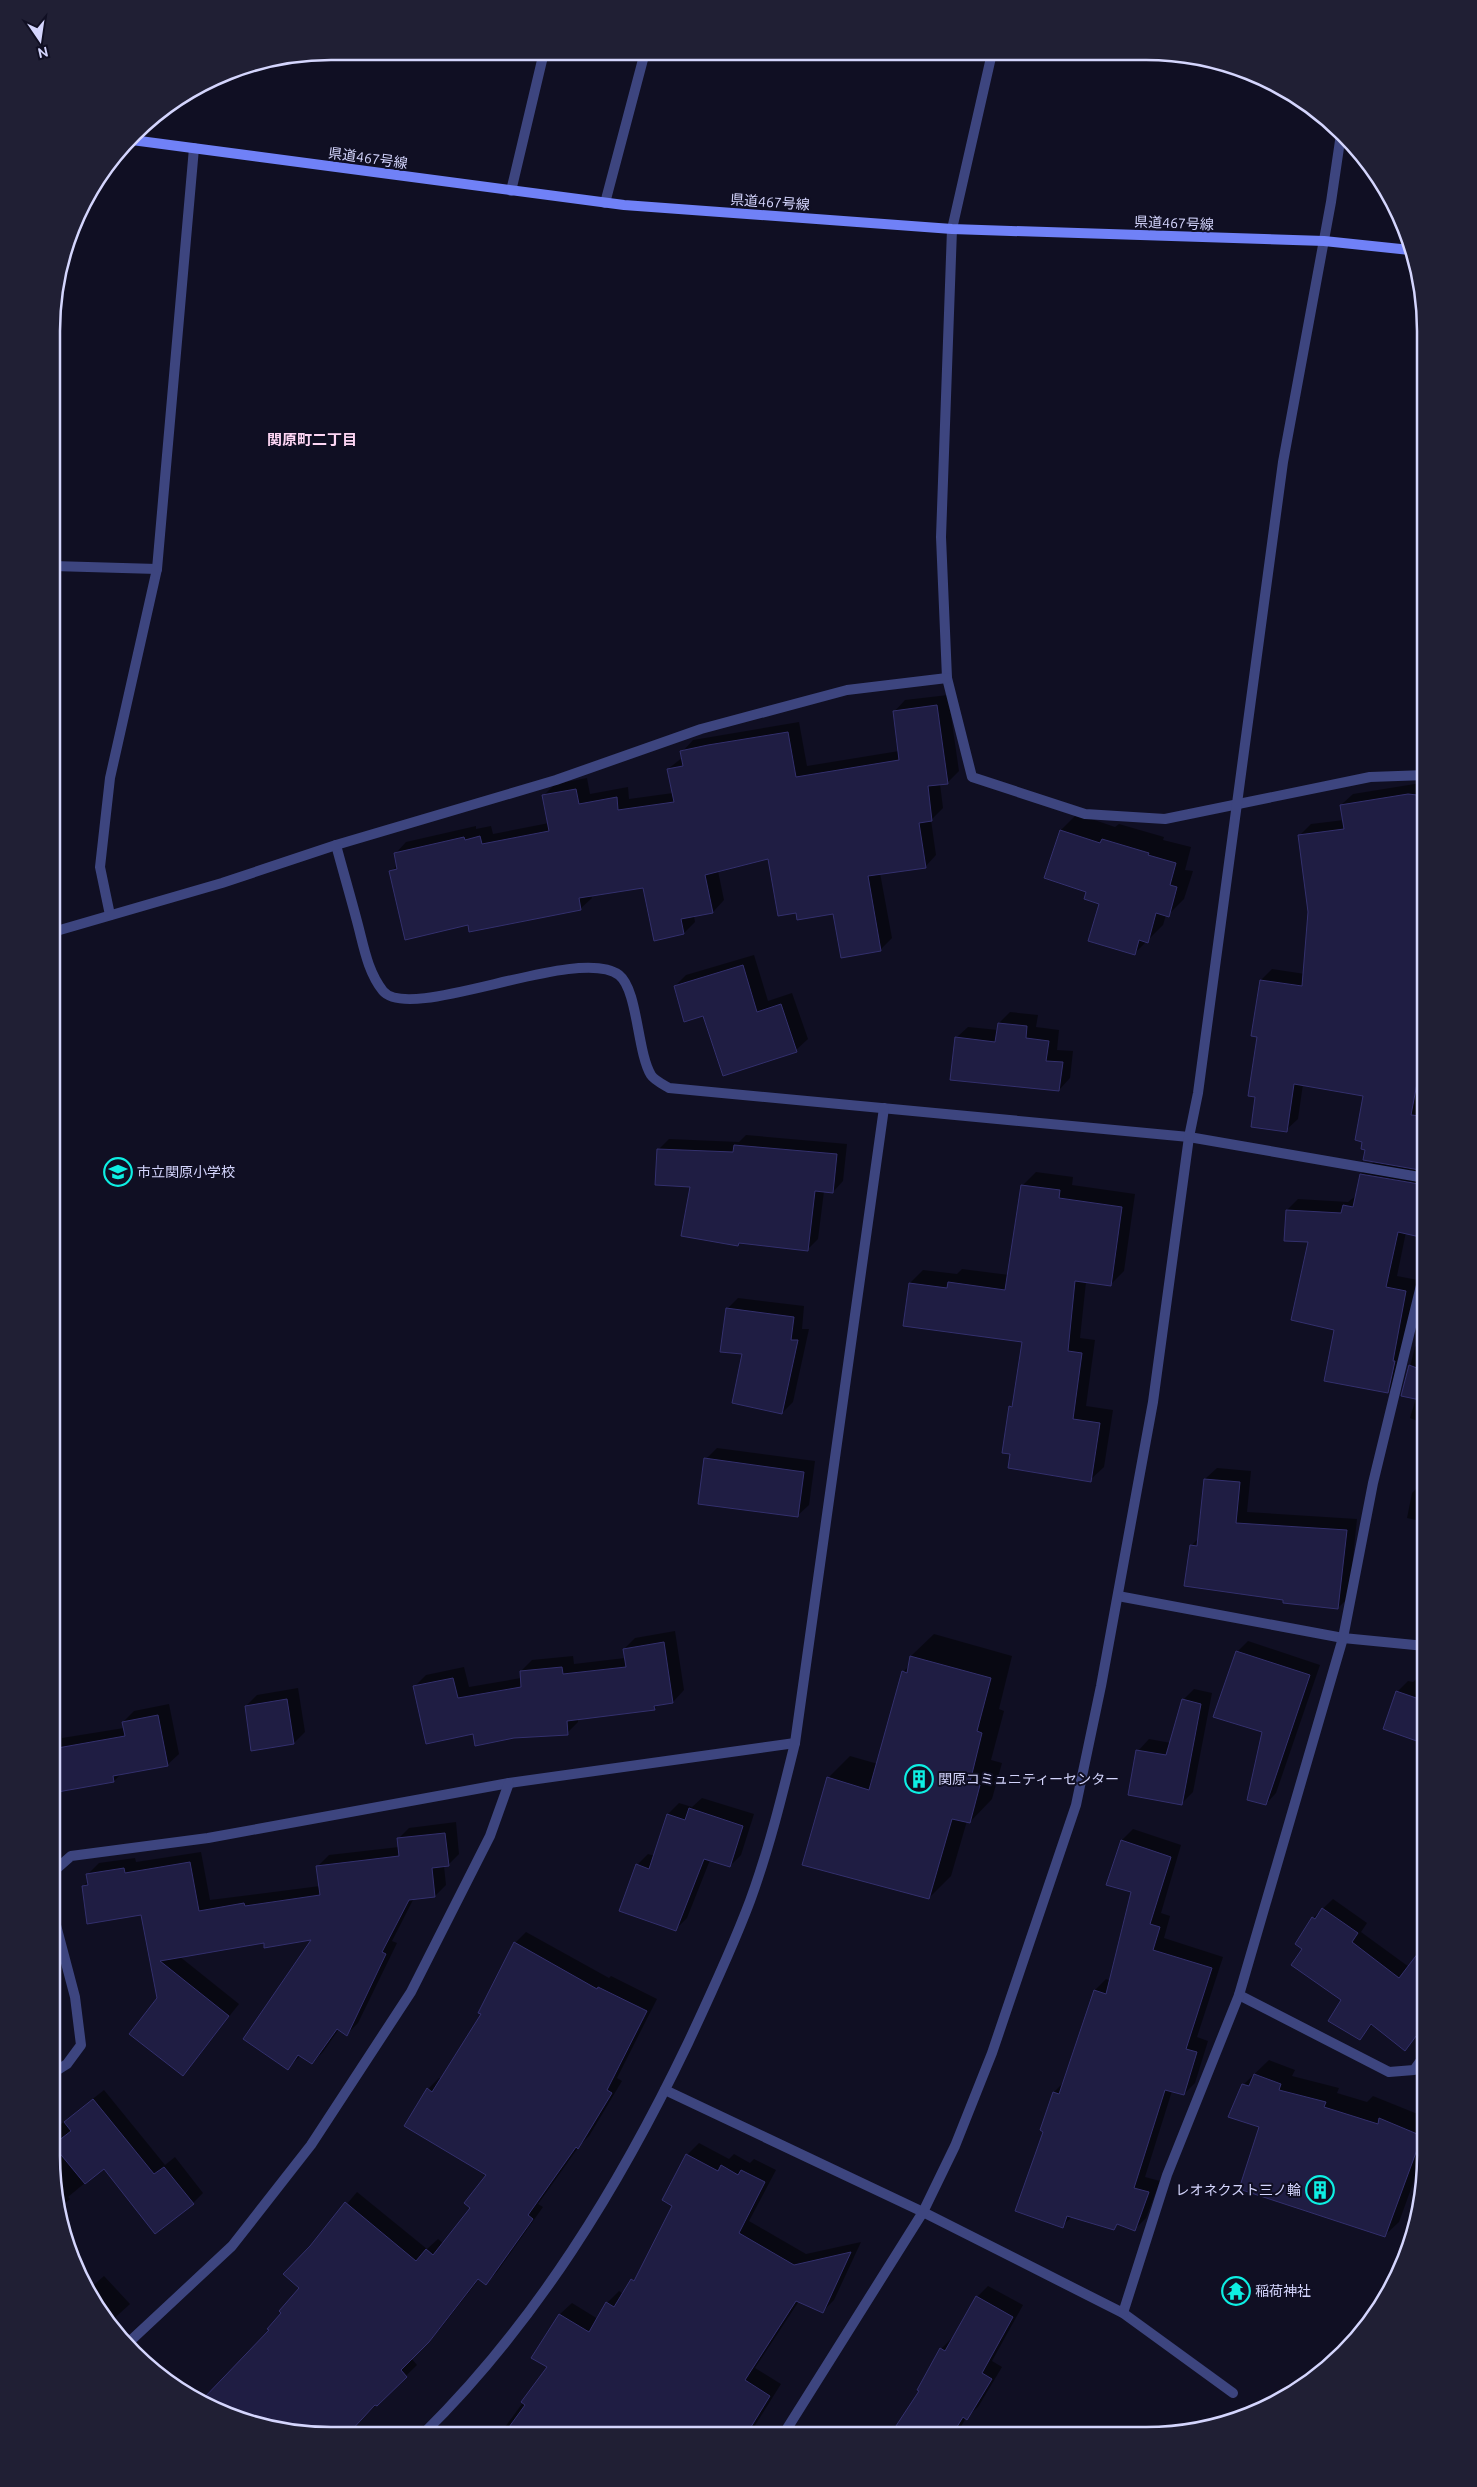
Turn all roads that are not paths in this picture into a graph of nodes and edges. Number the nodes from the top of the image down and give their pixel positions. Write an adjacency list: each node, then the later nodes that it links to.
1 (542, 60): 7 (street)
2 (643, 60): 8 (street)
3 (990, 60): 9 (street)
4 (137, 141): 6 (main road, 県道467号線)
5 (1340, 141): 10 (street)
6 (194, 148): 7 (main road, 県道467号線); 13 (street)
7 (511, 191): 8 (main road, 県道467号線)
8 (605, 203): 9 (main road, 県道467号線)
9 (952, 228): 10 (main road, 県道467号線); 14 (street)
10 (1324, 241): 11 (main road, 県道467号線); 16 (street)
11 (1405, 249)
12 (60, 566): 13 (street)
13 (157, 569): 18 (street)
14 (947, 678): 16 (street); 17 (street)
15 (1417, 775): 16 (street)
16 (1238, 806): 21 (street)
17 (336, 845): 18 (street); 20 (street)
18 (110, 915): 19 (street)
19 (60, 930)
20 (884, 1108): 21 (street); 27 (street)
21 (1189, 1137): 22 (street); 24 (street)
22 (1417, 1176)
23 (1417, 1303): 25 (street)
24 (1118, 1596): 25 (street); 35 (street)
25 (1343, 1638): 26 (street); 31 (street)
26 (1417, 1645)
27 (795, 1743): 28 (street); 34 (street)
28 (509, 1783): 29 (street); 37 (street)
29 (60, 1866)
30 (60, 1940): 33 (street)
31 (1239, 1995): 32 (street); 36 (street)
32 (1417, 2066)
33 (60, 2068)
34 (665, 2090): 35 (street); 39 (street)
35 (924, 2212): 36 (street); 40 (street)
36 (1122, 2313): 38 (street)
37 (131, 2340)
38 (1233, 2393)
39 (430, 2427)
40 (788, 2427)

